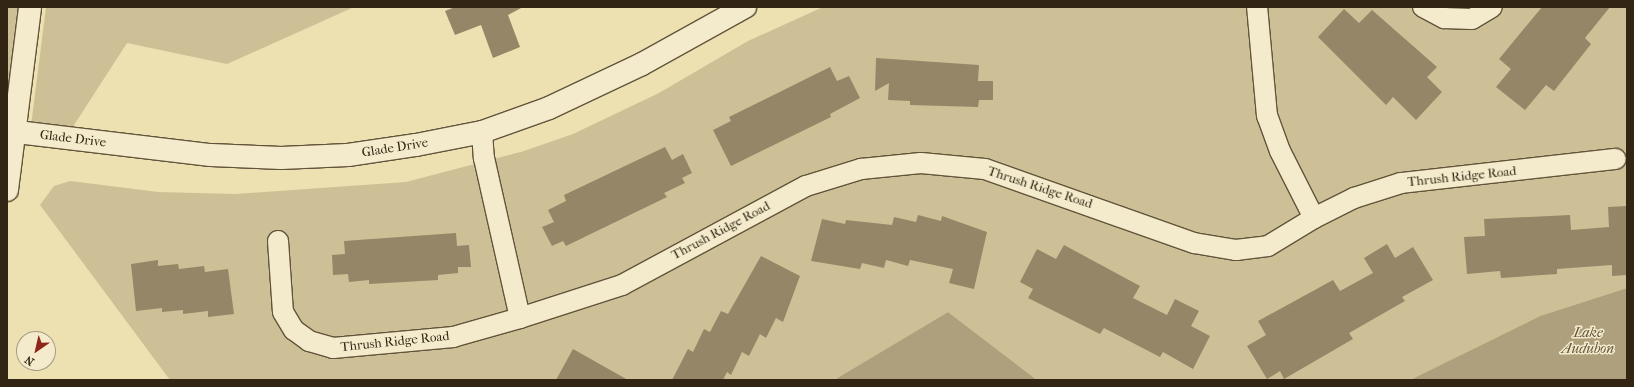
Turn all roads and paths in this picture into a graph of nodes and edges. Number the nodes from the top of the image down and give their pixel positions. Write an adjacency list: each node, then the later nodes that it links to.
1 (30, 7): 6 (street)
2 (746, 7): 7 (street, Glade Drive)
3 (1257, 7): 10 (street)
4 (1422, 7): 5 (street)
5 (1492, 7)
6 (17, 132): 7 (street, Glade Drive); 9 (street)
7 (482, 132): 12 (street)
8 (1616, 159): 10 (street, Thrush Ridge Road)
9 (7, 190)
10 (1314, 218): 12 (street, Thrush Ridge Road)
11 (278, 241): 12 (street, Thrush Ridge Road)
12 (520, 318)

